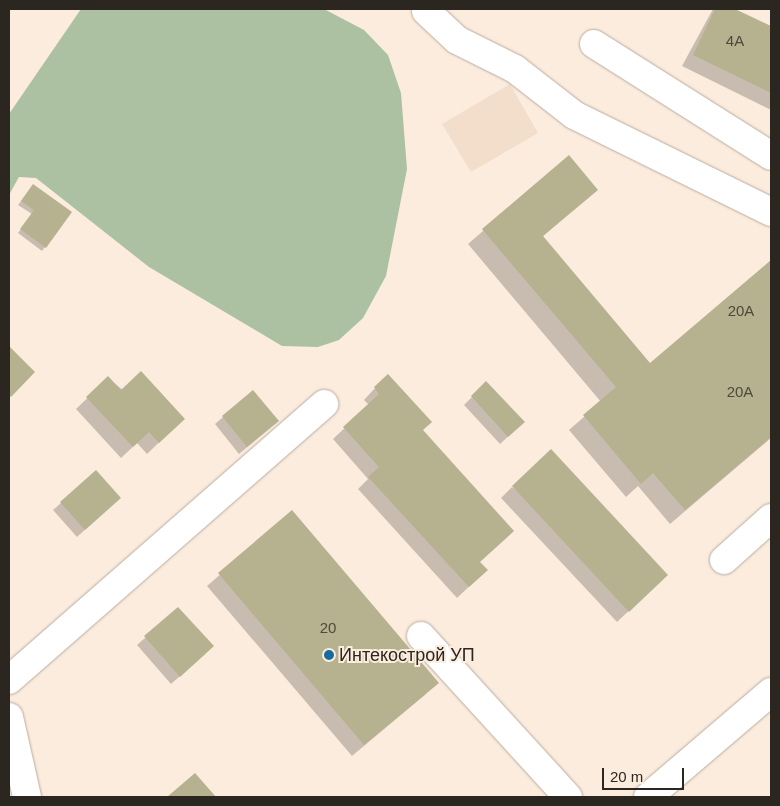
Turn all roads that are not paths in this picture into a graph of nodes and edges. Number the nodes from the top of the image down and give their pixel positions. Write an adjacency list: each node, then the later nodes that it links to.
1 (426, 11): 4 (street)
2 (594, 44): 3 (street)
3 (771, 156)
4 (771, 212)
5 (324, 404): 9 (street)
6 (771, 518): 7 (street)
7 (724, 560)
8 (421, 636): 13 (street)
9 (9, 680)
10 (771, 692): 14 (street)
11 (9, 717): 12 (street)
12 (27, 797)
13 (568, 797)
14 (648, 797)

